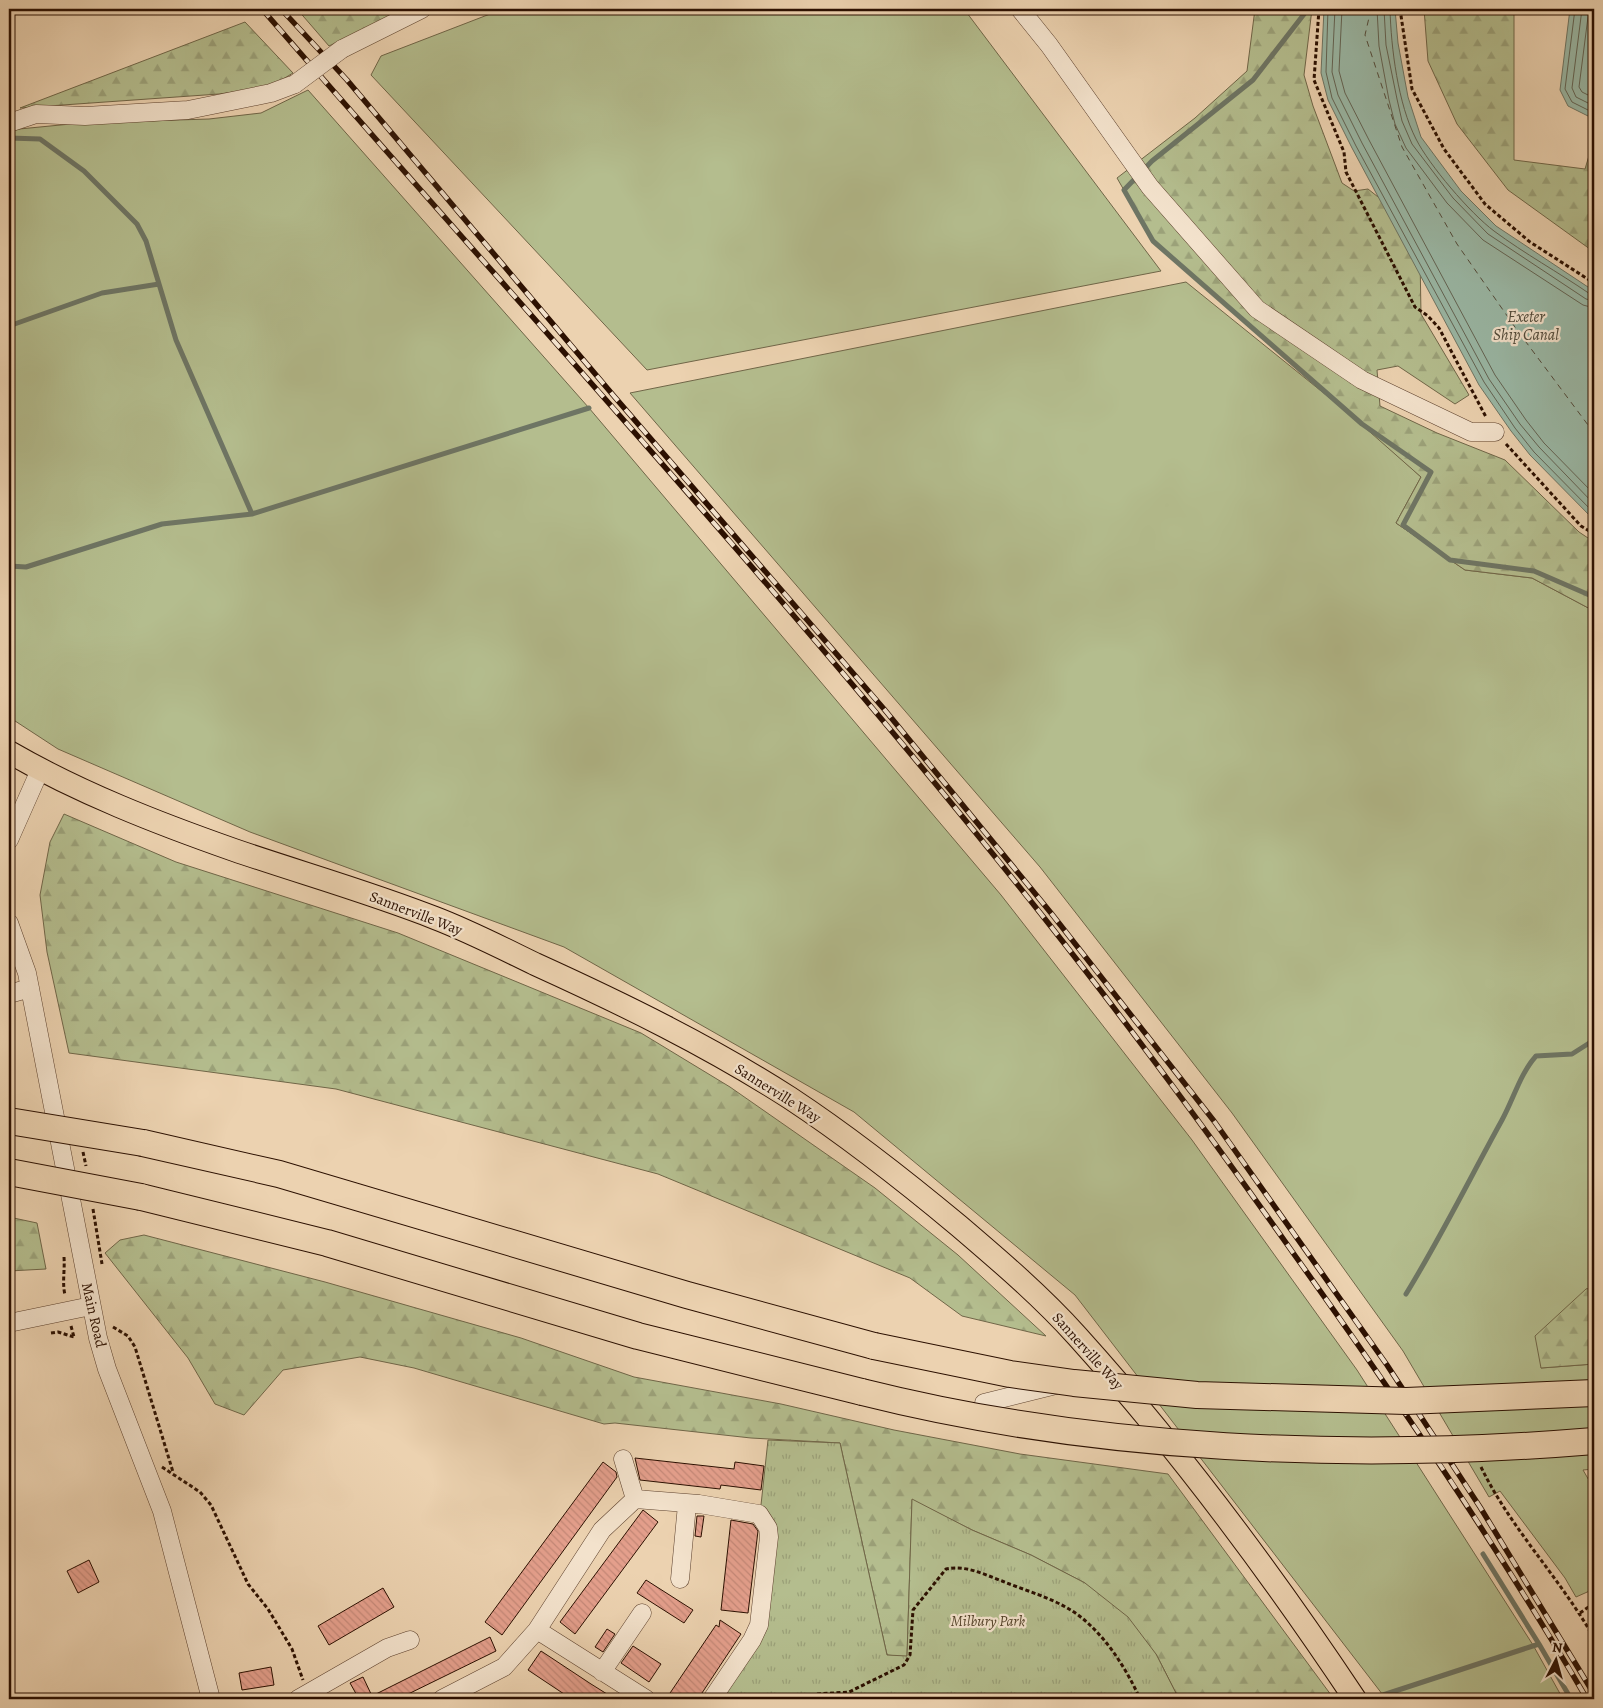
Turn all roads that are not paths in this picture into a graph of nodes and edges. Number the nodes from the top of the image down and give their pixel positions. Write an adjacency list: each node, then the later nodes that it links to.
1 (422, 9): 3 (street, bridge)
2 (1020, 9): 4 (street)
3 (9, 123)
4 (1495, 432)
5 (9, 752): 6 (main road, Sannerville Way)
6 (40, 770): 7 (street); 15 (main road, Sannerville Way)
7 (9, 840)
8 (9, 923): 9 (street, Main Road)
9 (30, 988): 10 (street); 13 (street, Main Road)
10 (9, 994)
11 (9, 1121): 16 (highway, bridge)
12 (9, 1172): 18 (highway, bridge)
13 (90, 1306): 14 (street); 29 (street, Main Road)
14 (9, 1323)
15 (1108, 1372): 17 (street); 32 (main road, Sannerville Way)
16 (1594, 1393)
17 (984, 1403)
18 (1594, 1441)
19 (623, 1459): 20 (street)
20 (635, 1499): 21 (street); 24 (street)
21 (687, 1505): 22 (street); 31 (street)
22 (680, 1579)
23 (642, 1613): 26 (street)
24 (538, 1630): 26 (street); 28 (street)
25 (410, 1640): 27 (street)
26 (602, 1672): 30 (street)
27 (305, 1698)
28 (448, 1698)
29 (211, 1699)
30 (646, 1699)
31 (712, 1699)
32 (1355, 1699)

